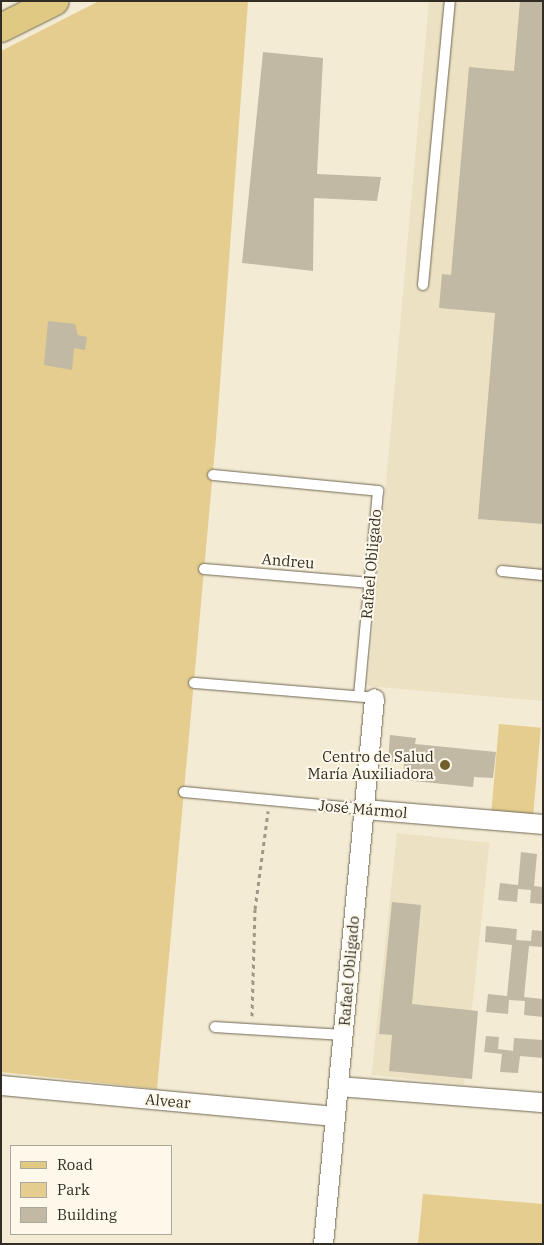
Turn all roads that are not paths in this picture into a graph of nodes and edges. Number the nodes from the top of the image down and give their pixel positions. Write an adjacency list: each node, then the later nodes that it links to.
1 (12, 1): 4 (main road)
2 (55, 1): 5 (main road)
3 (450, 1): 6 (lane)
4 (1, 7)
5 (1, 28)
6 (423, 285)
7 (213, 475): 11 (lane, Rafael Obligado)
8 (204, 569): 11 (lane, Andreu)
9 (502, 570): 10 (lane)
10 (543, 575)
11 (370, 583): 13 (lane, Rafael Obligado)
12 (194, 683): 13 (lane)
13 (367, 697): 15 (street, Rafael Obligado)
14 (184, 792): 15 (lane, José Mármol)
15 (364, 810): 16 (street, José Mármol); 18 (street, Rafael Obligado)
16 (543, 824)
17 (215, 1027): 18 (lane)
18 (343, 1035): 20 (street, Rafael Obligado)
19 (1, 1085): 22 (street, Alvear)
20 (338, 1086): 21 (street); 22 (street, Rafael Obligado)
21 (543, 1102)
22 (335, 1116): 23 (street, Rafael Obligado)
23 (323, 1244)

